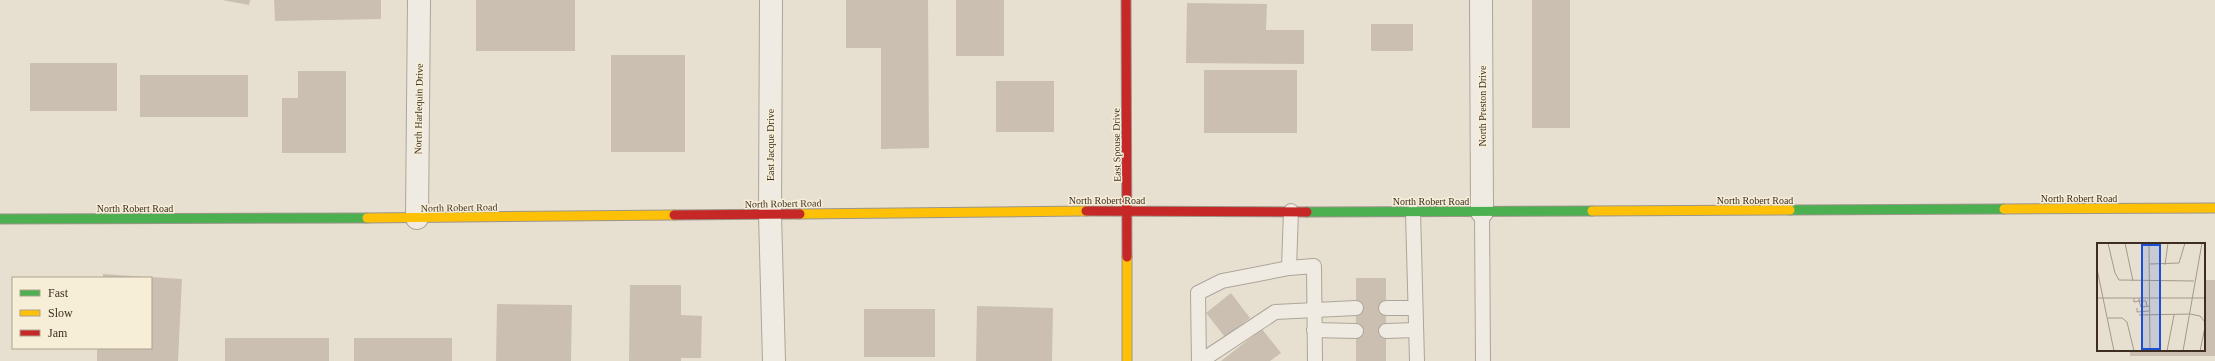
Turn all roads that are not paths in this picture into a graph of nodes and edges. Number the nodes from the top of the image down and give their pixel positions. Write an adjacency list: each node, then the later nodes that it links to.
1 (419, 0): 11 (street, North Harlequin Drive)
2 (770, 0): 10 (street, East Jacque Drive)
3 (1126, 0): 6 (main road, East Spouse Drive)
4 (1481, 0): 9 (street, North Preston Drive)
5 (2215, 208): 9 (main road, North Robert Road)
6 (1128, 211): 7 (main road, North Robert Road); 10 (main road, North Robert Road); 23 (main road, East Spouse Drive)
7 (1291, 212): 8 (main road, North Robert Road); 13 (lane)
8 (1413, 212): 9 (main road, North Robert Road); 16 (lane)
9 (1482, 212): 27 (lane)
10 (770, 214): 11 (main road, North Robert Road); 22 (street, East Jacque Drive)
11 (417, 218): 12 (main road, North Robert Road)
12 (0, 219)
13 (1289, 268): 17 (lane); 24 (lane)
14 (1356, 308): 17 (lane)
15 (1386, 308): 16 (lane)
16 (1415, 308): 19 (lane)
17 (1314, 309): 18 (lane); 24 (lane)
18 (1314, 330): 20 (lane); 25 (lane)
19 (1416, 330): 21 (lane); 26 (lane)
20 (1356, 331)
21 (1386, 331)
22 (774, 361)
23 (1127, 361)
24 (1200, 361)
25 (1315, 361)
26 (1417, 361)
27 (1483, 361)

